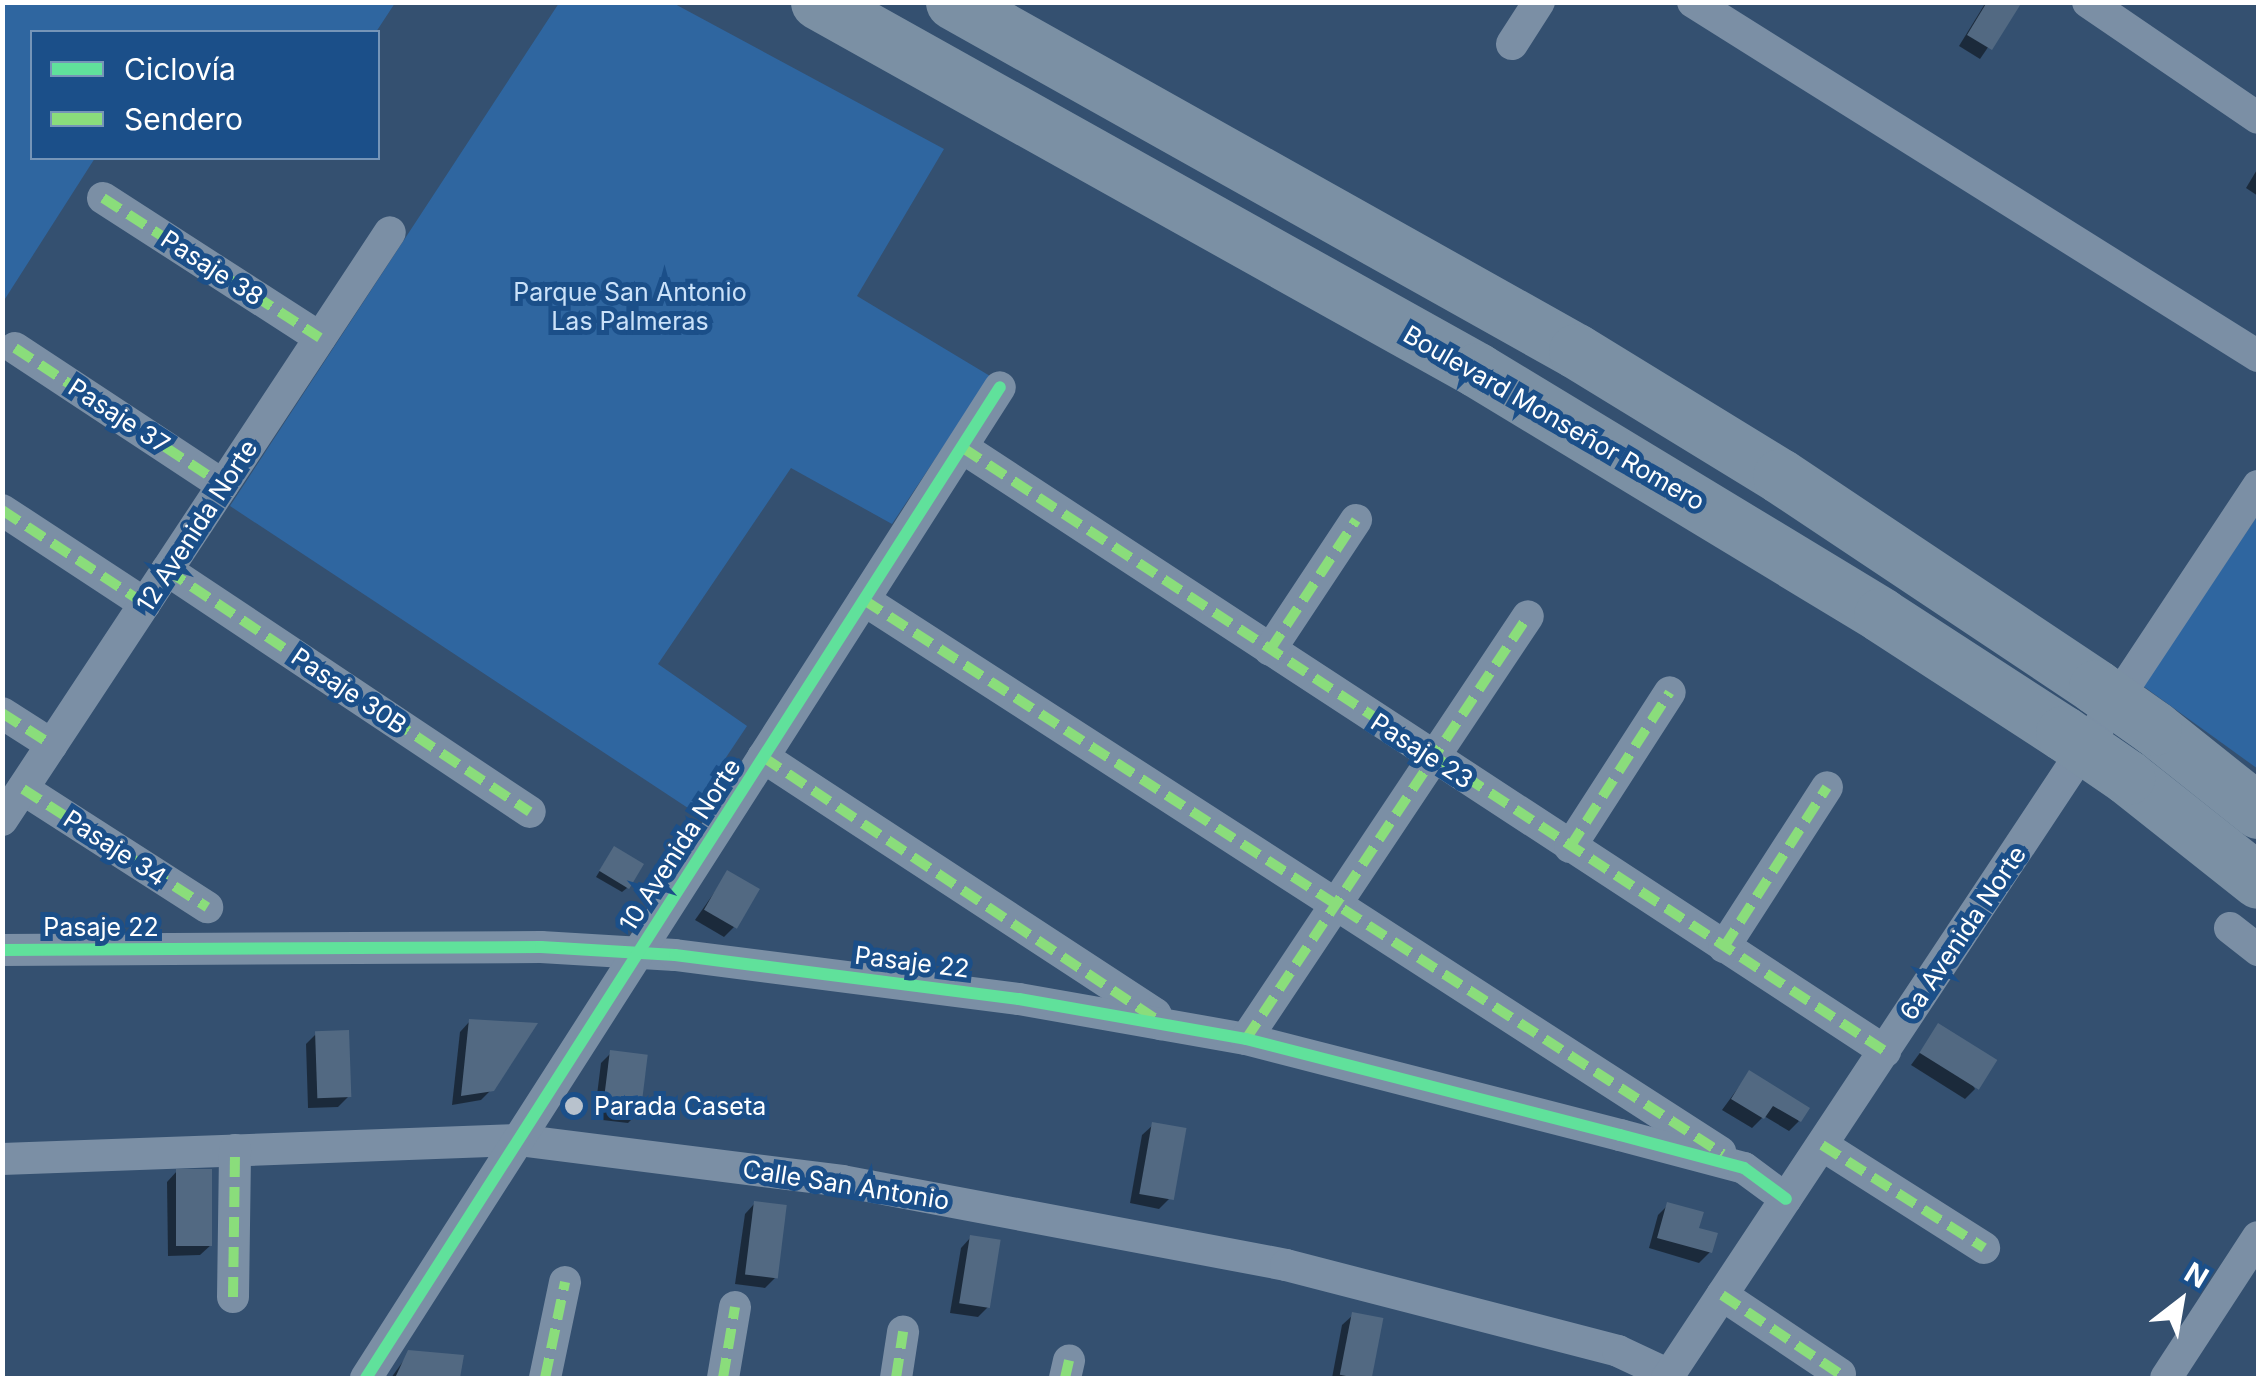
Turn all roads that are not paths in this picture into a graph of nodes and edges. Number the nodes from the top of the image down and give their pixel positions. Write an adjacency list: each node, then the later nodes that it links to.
1 (818, 2): 35 (highway, Boulevard Monseñor Romero, bridge)
2 (953, 2): 31 (highway, bridge)
3 (1539, 2): 6 (street)
4 (1693, 2): 12 (street)
5 (2088, 2): 7 (street)
6 (1512, 44)
7 (2258, 118)
8 (103, 198): 10 (street, Pasaje 38)
9 (390, 232): 10 (street, 12 Avenida Norte)
10 (320, 338): 15 (street, 12 Avenida Norte)
11 (16, 348): 15 (street, Pasaje 37)
12 (2258, 356)
13 (1000, 387): 14 (street, 10 Avenida Norte)
14 (962, 448): 20 (street, 10 Avenida Norte); 23 (street, Pasaje 23)
15 (224, 484): 19 (street, 12 Avenida Norte)
16 (2258, 486): 45 (street, 6a Avenida Norte)
17 (2, 510): 21 (street)
18 (1356, 520): 23 (street)
19 (167, 570): 21 (street, 12 Avenida Norte); 32 (street, Pasaje 30B)
20 (864, 600): 27 (street, 10 Avenida Norte); 36 (street)
21 (145, 604): 26 (street, 12 Avenida Norte)
22 (1528, 616): 28 (street)
23 (1270, 650): 28 (street, Pasaje 23)
24 (1670, 692): 34 (street)
25 (2, 713): 26 (street)
26 (52, 745): 30 (street, 12 Avenida Norte)
27 (763, 757): 42 (street, 10 Avenida Norte); 43 (street)
28 (1431, 757): 34 (street, Pasaje 23); 36 (street)
29 (1827, 787): 39 (street)
30 (23, 789): 33 (street, 12 Avenida Norte); 37 (street, Pasaje 34)
31 (2258, 811)
32 (530, 812)
33 (2, 820)
34 (1570, 847): 39 (street, Pasaje 23)
35 (2258, 881)
36 (1336, 904): 44 (street); 50 (street)
37 (207, 907)
38 (2230, 928): 41 (street)
39 (1724, 947): 45 (street, Pasaje 23)
40 (2, 950): 42 (street, Pasaje 22)
41 (2258, 950)
42 (636, 955): 43 (street, Pasaje 22); 46 (street, 10 Avenida Norte)
43 (1163, 1027): 44 (street, Pasaje 22)
44 (1246, 1039): 50 (street, Pasaje 22)
45 (1885, 1051): 47 (street, 6a Avenida Norte)
46 (518, 1140): 48 (street, Calle San Antonio); 60 (street, Calle San Antonio); 61 (street, 10 Avenida Norte)
47 (1822, 1145): 51 (street, 6a Avenida Norte); 53 (street)
48 (234, 1150): 49 (street, Calle San Antonio); 56 (street)
49 (2, 1159)
50 (1744, 1168): 51 (street, Pasaje 22)
51 (1786, 1200): 55 (street, 6a Avenida Norte)
52 (2258, 1236): 65 (street)
53 (1984, 1248)
54 (565, 1282): 62 (street)
55 (1722, 1296): 59 (street); 60 (street, 6a Avenida Norte)
56 (233, 1298)
57 (735, 1307): 63 (street)
58 (902, 1332): 64 (street)
59 (1840, 1374)
60 (1668, 1377)
61 (366, 1378)
62 (546, 1378)
63 (722, 1378)
64 (896, 1378)
65 (2166, 1378)

